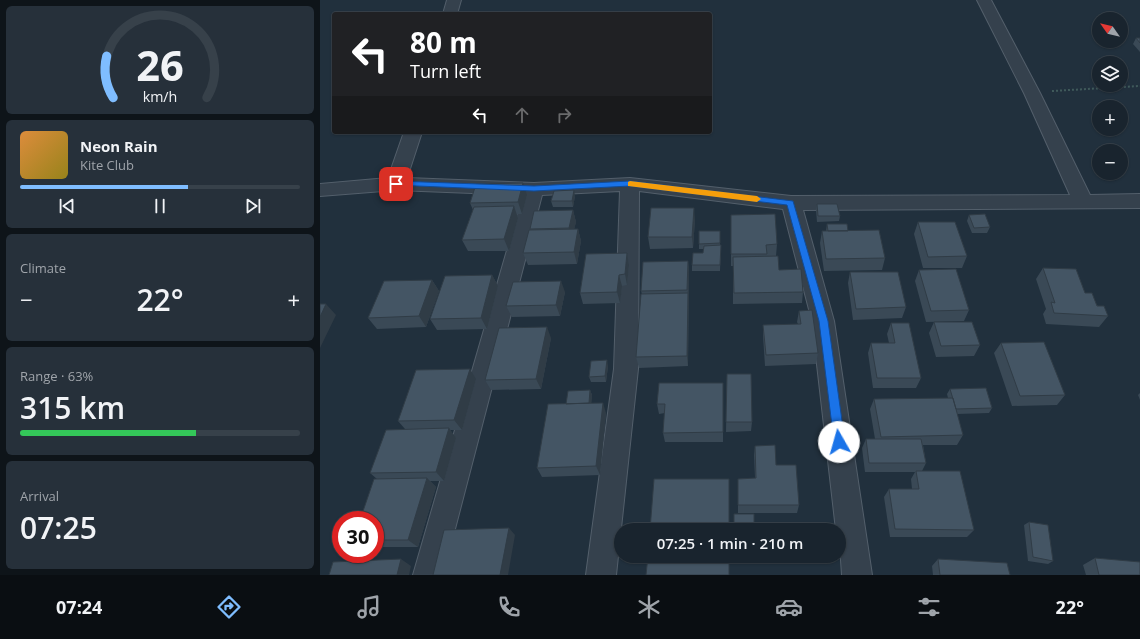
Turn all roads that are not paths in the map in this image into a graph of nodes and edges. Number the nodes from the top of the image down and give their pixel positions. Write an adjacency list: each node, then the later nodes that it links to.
1 (454, 0): 3 (street)
2 (984, 0): 9 (street)
3 (451, 12)
4 (411, 134): 5 (street)
5 (396, 184): 7 (street); 8 (street)
6 (630, 184): 7 (street); 11 (street); 13 (street)
7 (534, 189): 12 (street)
8 (320, 190)
9 (1083, 201): 10 (street); 11 (street)
10 (1140, 201)
11 (791, 203): 14 (street)
12 (428, 575)
13 (601, 575)
14 (857, 575)

